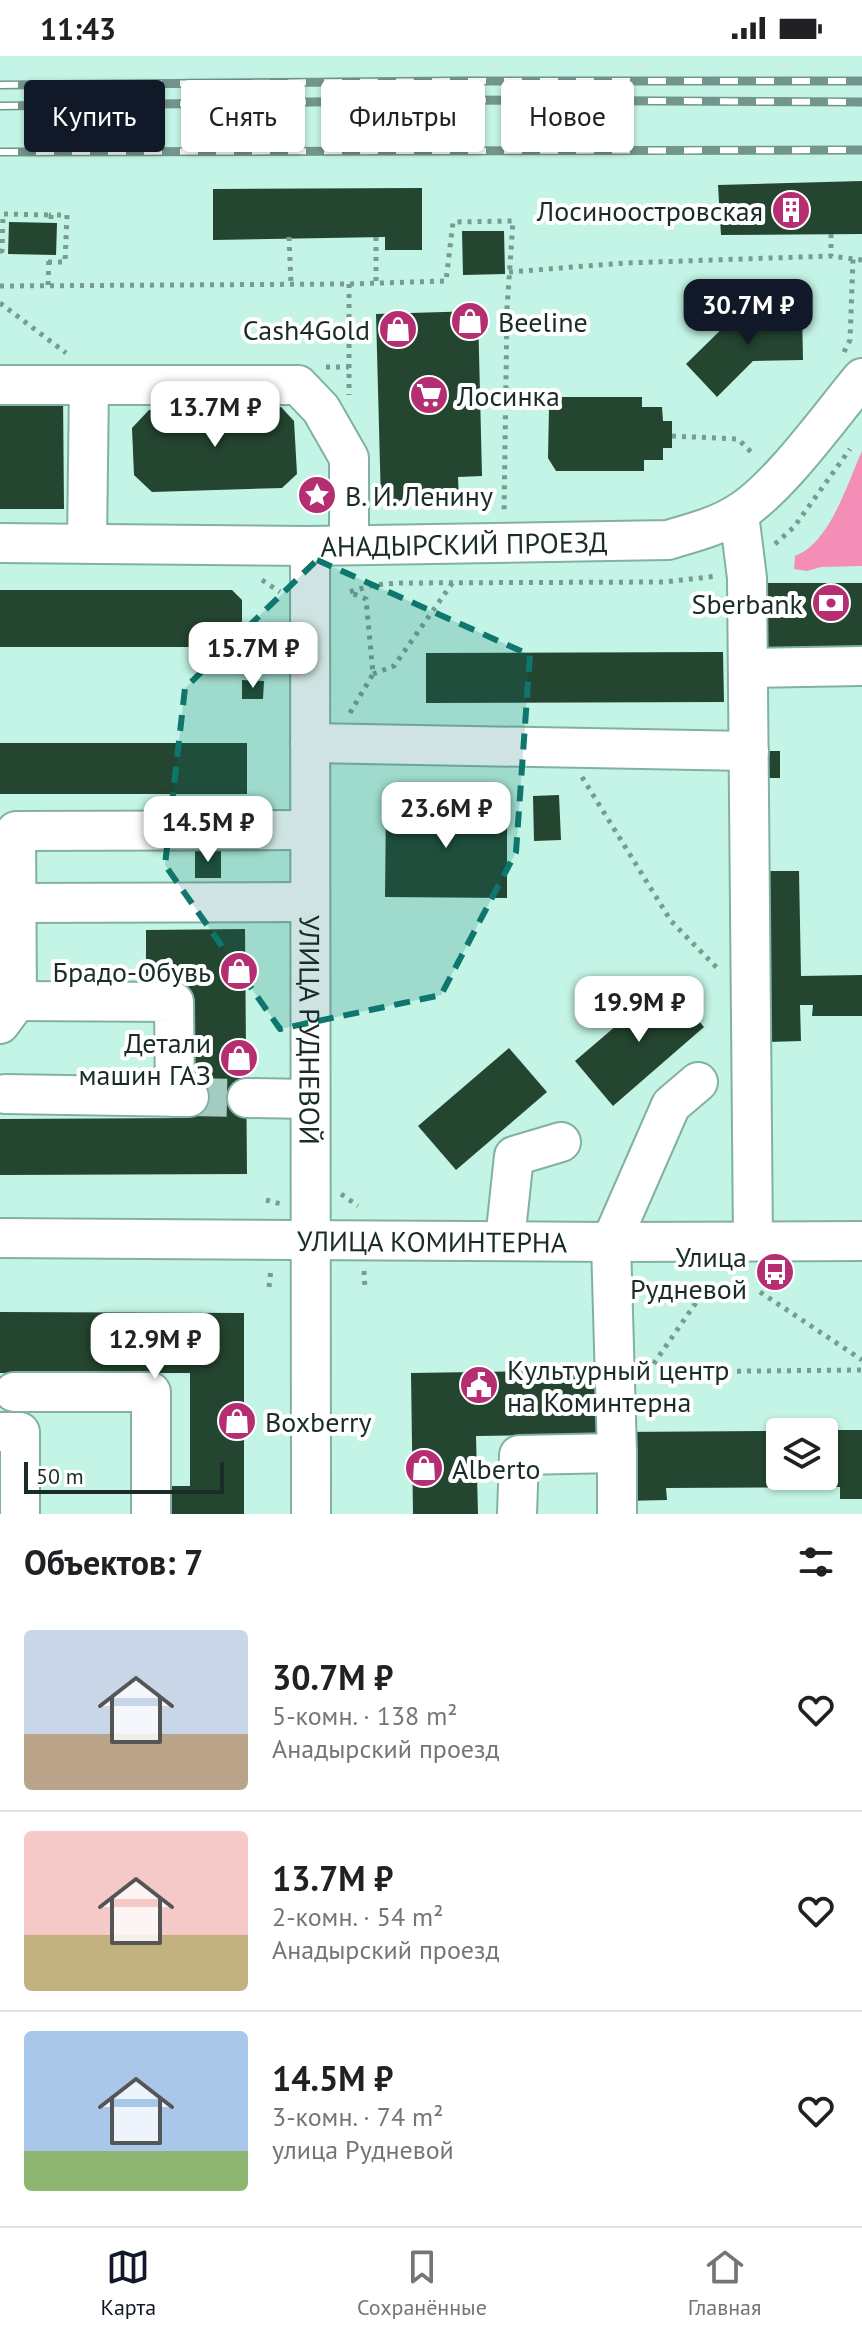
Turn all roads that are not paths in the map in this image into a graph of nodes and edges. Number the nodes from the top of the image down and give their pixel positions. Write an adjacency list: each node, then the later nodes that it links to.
1 (853, 366): 4 (street, АНАДЫРСКИЙ ПРОЕЗД)
2 (83, 373): 3 (street); 6 (street); 7 (street)
3 (0, 385)
4 (739, 514): 7 (street, АНАДЫРСКИЙ ПРОЕЗД); 10 (street)
5 (0, 543): 6 (street, АНАДЫРСКИЙ ПРОЕЗД)
6 (87, 543): 8 (street, АНАДЫРСКИЙ ПРОЕЗД)
7 (349, 545): 8 (street, АНАДЫРСКИЙ ПРОЕЗД)
8 (310, 546): 11 (street, УЛИЦА РУДНЕВОЙ)
9 (862, 666): 10 (street)
10 (748, 668): 12 (street)
11 (310, 743): 12 (street); 13 (street, УЛИЦА РУДНЕВОЙ)
12 (749, 751): 25 (street)
13 (309, 830): 14 (street, УЛИЦА РУДНЕВОЙ); 15 (street)
14 (310, 902): 15 (street); 20 (street, УЛИЦА РУДНЕВОЙ)
15 (16, 903): 16 (street)
16 (8, 1013): 18 (street)
17 (698, 1082): 27 (street)
18 (5, 1094)
19 (247, 1098): 20 (street)
20 (309, 1099): 23 (street, УЛИЦА РУДНЕВОЙ)
21 (561, 1142): 24 (street)
22 (0, 1238): 23 (street, УЛИЦА КОМИНТЕРНА)
23 (309, 1239): 24 (street, УЛИЦА КОМИНТЕРНА); 33 (street, УЛИЦА РУДНЕВОЙ)
24 (505, 1240): 27 (street, УЛИЦА КОМИНТЕРНА)
25 (753, 1241): 26 (street, УЛИЦА КОМИНТЕРНА); 27 (street, УЛИЦА КОМИНТЕРНА)
26 (862, 1241)
27 (611, 1242): 30 (street)
28 (14, 1392): 32 (street)
29 (0, 1432): 31 (street)
30 (616, 1435): 34 (street); 35 (street)
31 (20, 1514)
32 (151, 1514)
33 (311, 1514)
34 (517, 1514)
35 (617, 1514)

